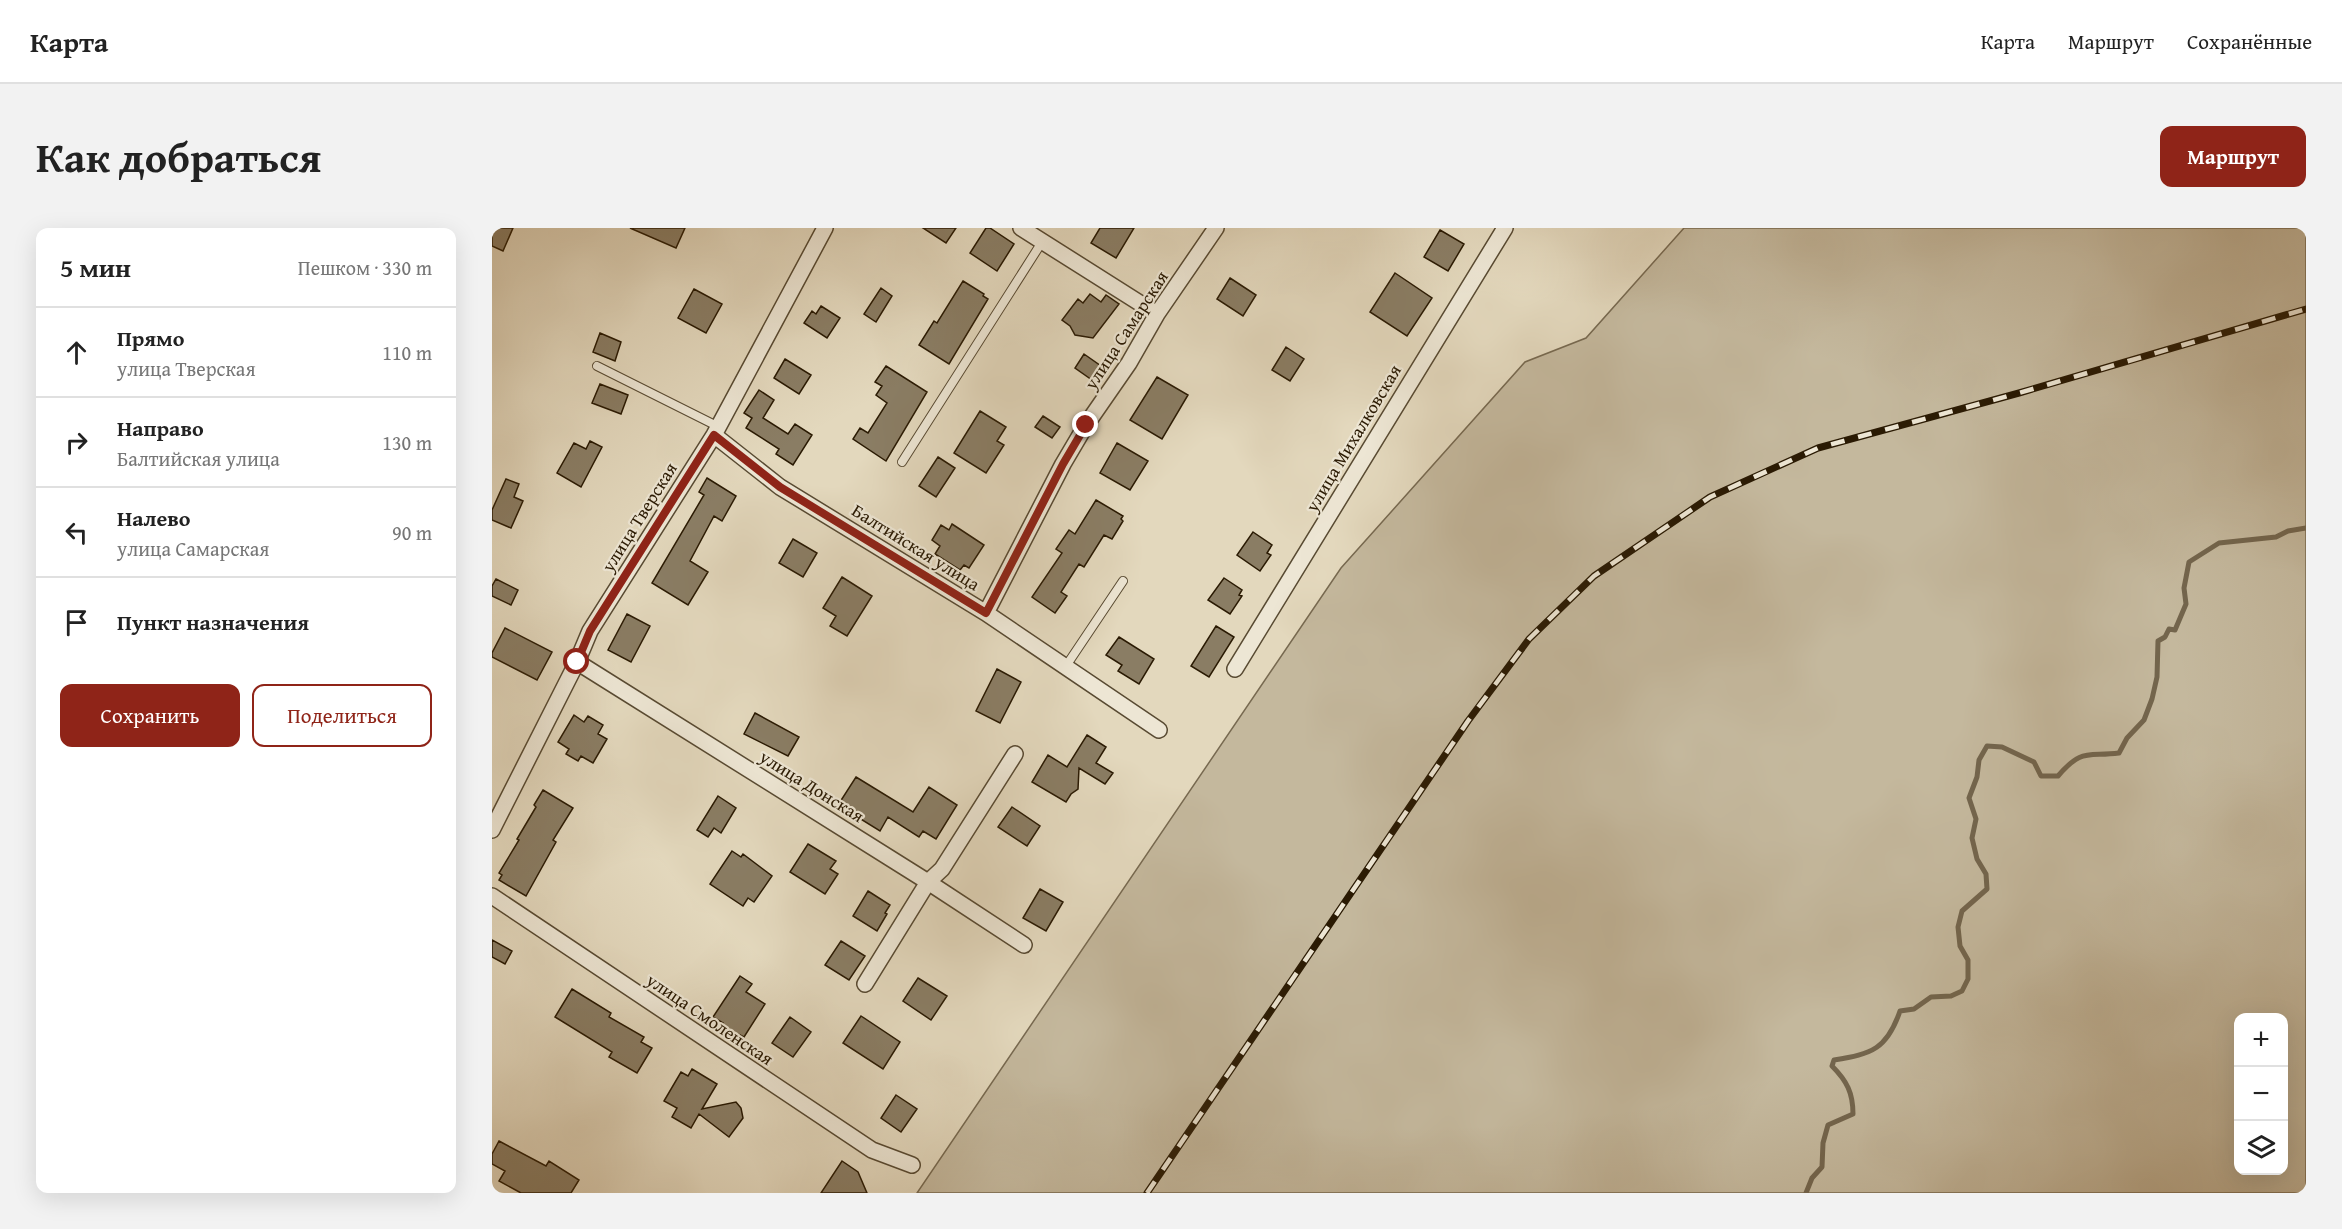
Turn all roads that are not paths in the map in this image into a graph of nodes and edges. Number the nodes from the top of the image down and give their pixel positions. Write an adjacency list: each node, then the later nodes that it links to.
1 (825, 228): 8 (street, улица Тверская)
2 (1021, 228): 5 (street)
3 (1216, 228): 6 (street, улица Самарская)
4 (1505, 228): 14 (street, улица Михалковская)
5 (1042, 242): 6 (street); 9 (lane)
6 (1157, 314): 11 (street, улица Самарская)
7 (597, 366): 8 (lane)
8 (717, 431): 11 (street, Балтийская улица); 12 (street, улица Тверская)
9 (902, 462)
10 (1123, 581): 13 (lane)
11 (986, 613): 13 (street, Балтийская улица)
12 (577, 662): 17 (street, улица Тверская); 18 (street, улица Донская)
13 (1066, 666): 15 (street, Балтийская улица)
14 (1235, 669)
15 (1159, 730)
16 (1015, 754): 18 (street)
17 (492, 830)
18 (928, 882): 20 (street, улица Донская); 21 (street)
19 (492, 896): 22 (street, улица Смоленская)
20 (1024, 945)
21 (865, 984)
22 (912, 1165)

